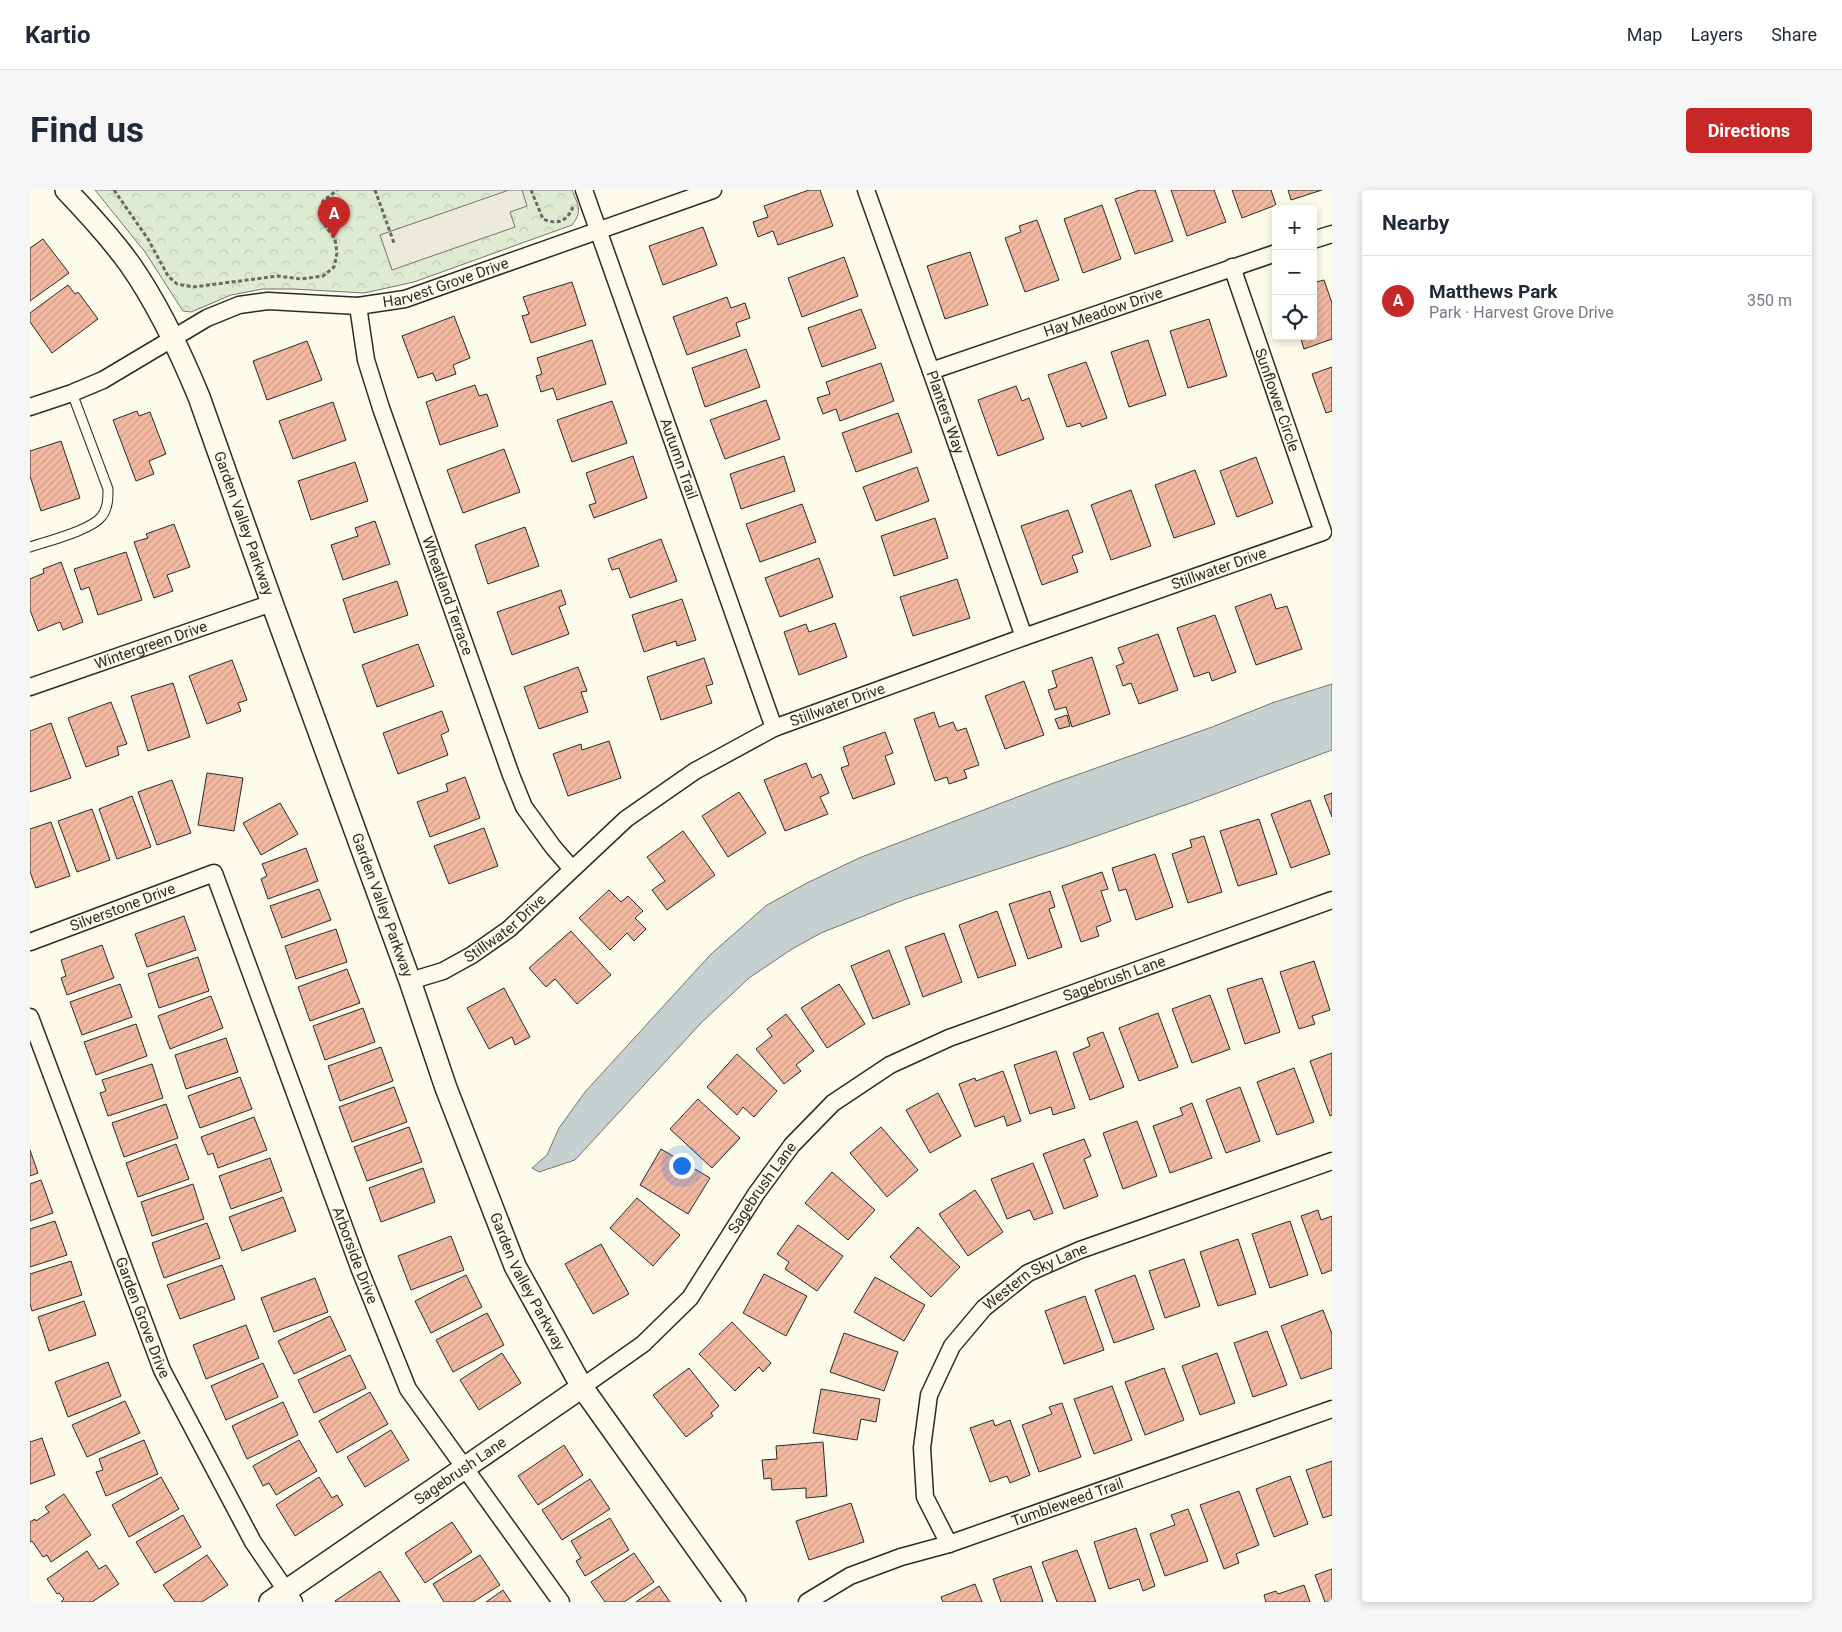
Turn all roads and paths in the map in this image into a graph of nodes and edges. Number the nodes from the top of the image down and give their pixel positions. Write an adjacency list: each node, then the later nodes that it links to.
1 (66, 190): 17 (street, Garden Valley Parkway)
2 (114, 190): 3 (path)
3 (337, 190)
4 (375, 190): 13 (path)
5 (531, 190): 9 (path)
6 (584, 190): 10 (street, Autumn Trail)
7 (713, 190): 10 (street, Harvest Grove Drive)
8 (866, 190): 18 (street, Planters Way)
9 (571, 202)
10 (598, 230): 16 (street, Harvest Grove Drive); 26 (street, Autumn Trail)
11 (1332, 234): 12 (street)
12 (1317, 239)
13 (394, 243)
14 (1272, 254): 15 (street, Hay Meadow Drive)
15 (1232, 268): 18 (street, Hay Meadow Drive); 21 (street, Sunflower Circle)
16 (358, 306): 17 (street, Harvest Grove Drive); 27 (street, Wheatland Terrace)
17 (172, 338): 19 (street, Harvest Grove Drive); 23 (street, Garden Valley Parkway)
18 (931, 370): 24 (street, Planters Way)
19 (72, 393): 20 (street, Harvest Grove Drive); 22 (lane)
20 (30, 407)
21 (1322, 532): 24 (street, Stillwater Drive)
22 (30, 547)
23 (272, 603): 25 (street, Wintergreen Drive); 31 (street, Garden Valley Parkway)
24 (1024, 637): 26 (street, Stillwater Drive)
25 (30, 688)
26 (774, 728): 27 (street, Stillwater Drive)
27 (572, 869): 31 (street, Stillwater Drive)
28 (214, 873): 30 (street, Silverstone Drive); 36 (street, Arborside Drive)
29 (1332, 900): 34 (street, Sagebrush Lane)
30 (30, 942)
31 (410, 981): 34 (street, Garden Valley Parkway)
32 (30, 1016): 38 (street, Garden Grove Drive)
33 (1332, 1161): 37 (street, Western Sky Lane)
34 (582, 1388): 36 (street, Sagebrush Lane); 40 (street, Garden Valley Parkway)
35 (1332, 1409): 37 (street, Tumbleweed Trail)
36 (465, 1468): 38 (street, Sagebrush Lane); 39 (street, Arborside Drive)
37 (948, 1544): 41 (street, Tumbleweed Trail)
38 (283, 1598)
39 (561, 1602)
40 (735, 1602)
41 (806, 1602)

